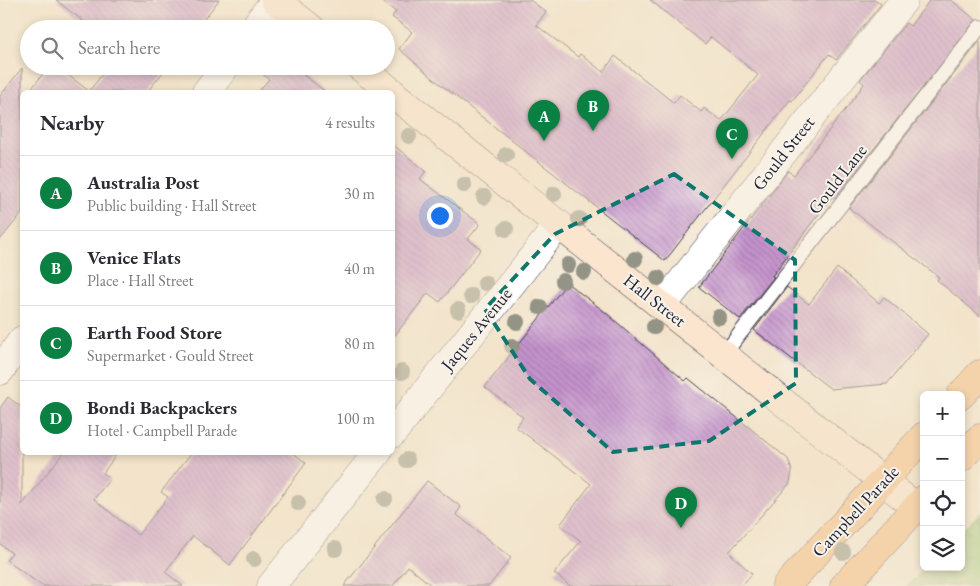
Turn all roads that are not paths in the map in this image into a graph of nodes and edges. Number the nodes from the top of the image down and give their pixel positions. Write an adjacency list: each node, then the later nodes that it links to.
1 (275, 0): 3 (street); 4 (street)
2 (904, 0): 12 (street, Gould Street)
3 (260, 20)
4 (301, 20)
5 (980, 27): 14 (lane, Gould Lane)
6 (219, 75): 8 (street)
7 (370, 75): 9 (street, Hall Street)
8 (208, 90)
9 (388, 90)
10 (395, 95): 11 (street, Hall Street)
11 (560, 224): 12 (street, Hall Street); 18 (street, Jaques Avenue)
12 (662, 306): 14 (street, Hall Street)
13 (20, 343): 15 (street)
14 (724, 354): 23 (street, Hall Street)
15 (0, 371)
16 (980, 374): 17 (main road)
17 (965, 391)
18 (395, 430)
19 (980, 438): 21 (main road)
20 (920, 440): 23 (main road, Campbell Parade)
21 (965, 454)
22 (376, 455): 25 (street)
23 (883, 481): 24 (street, Hall Street); 26 (main road, Campbell Parade)
24 (920, 503): 27 (main road)
25 (271, 586)
26 (786, 586)
27 (844, 586)

